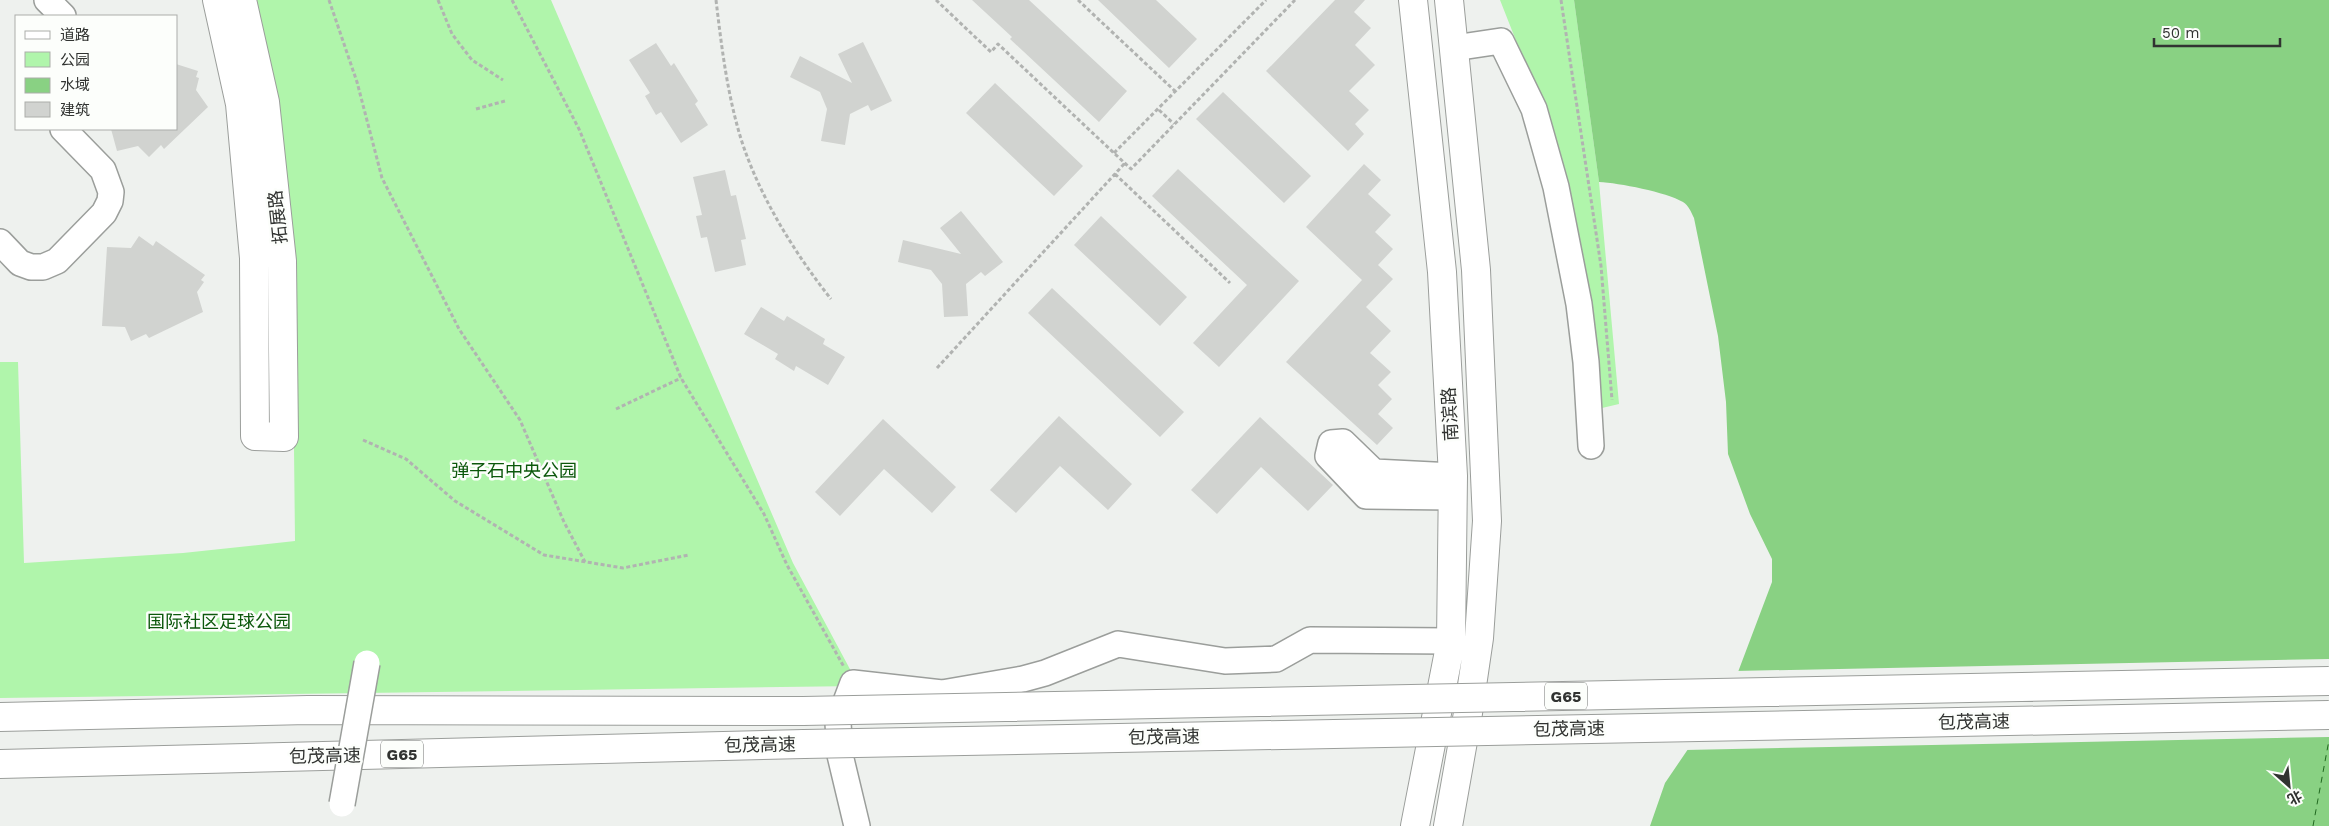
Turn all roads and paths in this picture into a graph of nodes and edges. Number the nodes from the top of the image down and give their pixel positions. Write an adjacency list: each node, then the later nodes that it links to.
1 (47, 0): 15 (street)
2 (217, 0): 3 (main road, 拓展路)
3 (242, 0)
4 (329, 0): 39 (path)
5 (438, 0): 17 (path)
6 (512, 0): 31 (path)
7 (716, 0): 29 (path)
8 (936, 0): 24 (path)
9 (1078, 0): 18 (path)
10 (1266, 0): 18 (path)
11 (1295, 0): 22 (path)
12 (1413, 0): 37 (main road, 南滨路)
13 (1449, 0): 16 (main road, 南滨路)
14 (1561, 0): 32 (path)
15 (62, 15)
16 (1454, 48): 35 (street); 50 (main road, 南滨路)
17 (503, 80)
18 (1176, 92): 21 (path)
19 (504, 101): 20 (path)
20 (476, 109)
21 (1159, 110): 22 (path); 24 (path)
22 (1174, 124): 25 (path)
23 (64, 130): 27 (street)
24 (1114, 153): 25 (path)
25 (1125, 163): 26 (path)
26 (1115, 174): 28 (path); 30 (path)
27 (0, 242)
28 (1230, 283)
29 (831, 299)
30 (937, 368)
31 (681, 378): 33 (path); 43 (path)
32 (1612, 400)
33 (616, 408)
34 (364, 440): 39 (path)
35 (1591, 446)
36 (1336, 449): 37 (street)
37 (1453, 487): 40 (main road, 南滨路)
38 (689, 555): 39 (path)
39 (586, 562)
40 (1451, 641): 43 (street); 49 (main road, 南滨路)
41 (367, 663): 47 (street, bridge)
42 (2329, 681): 45 (main road, 包茂高速 / G65, bridge)
43 (853, 683): 48 (street)
44 (2329, 715): 46 (main road, 包茂高速 / G65, bridge)
45 (0, 717)
46 (0, 764)
47 (342, 804)
48 (857, 826)
49 (1416, 826)
50 (1448, 826)

